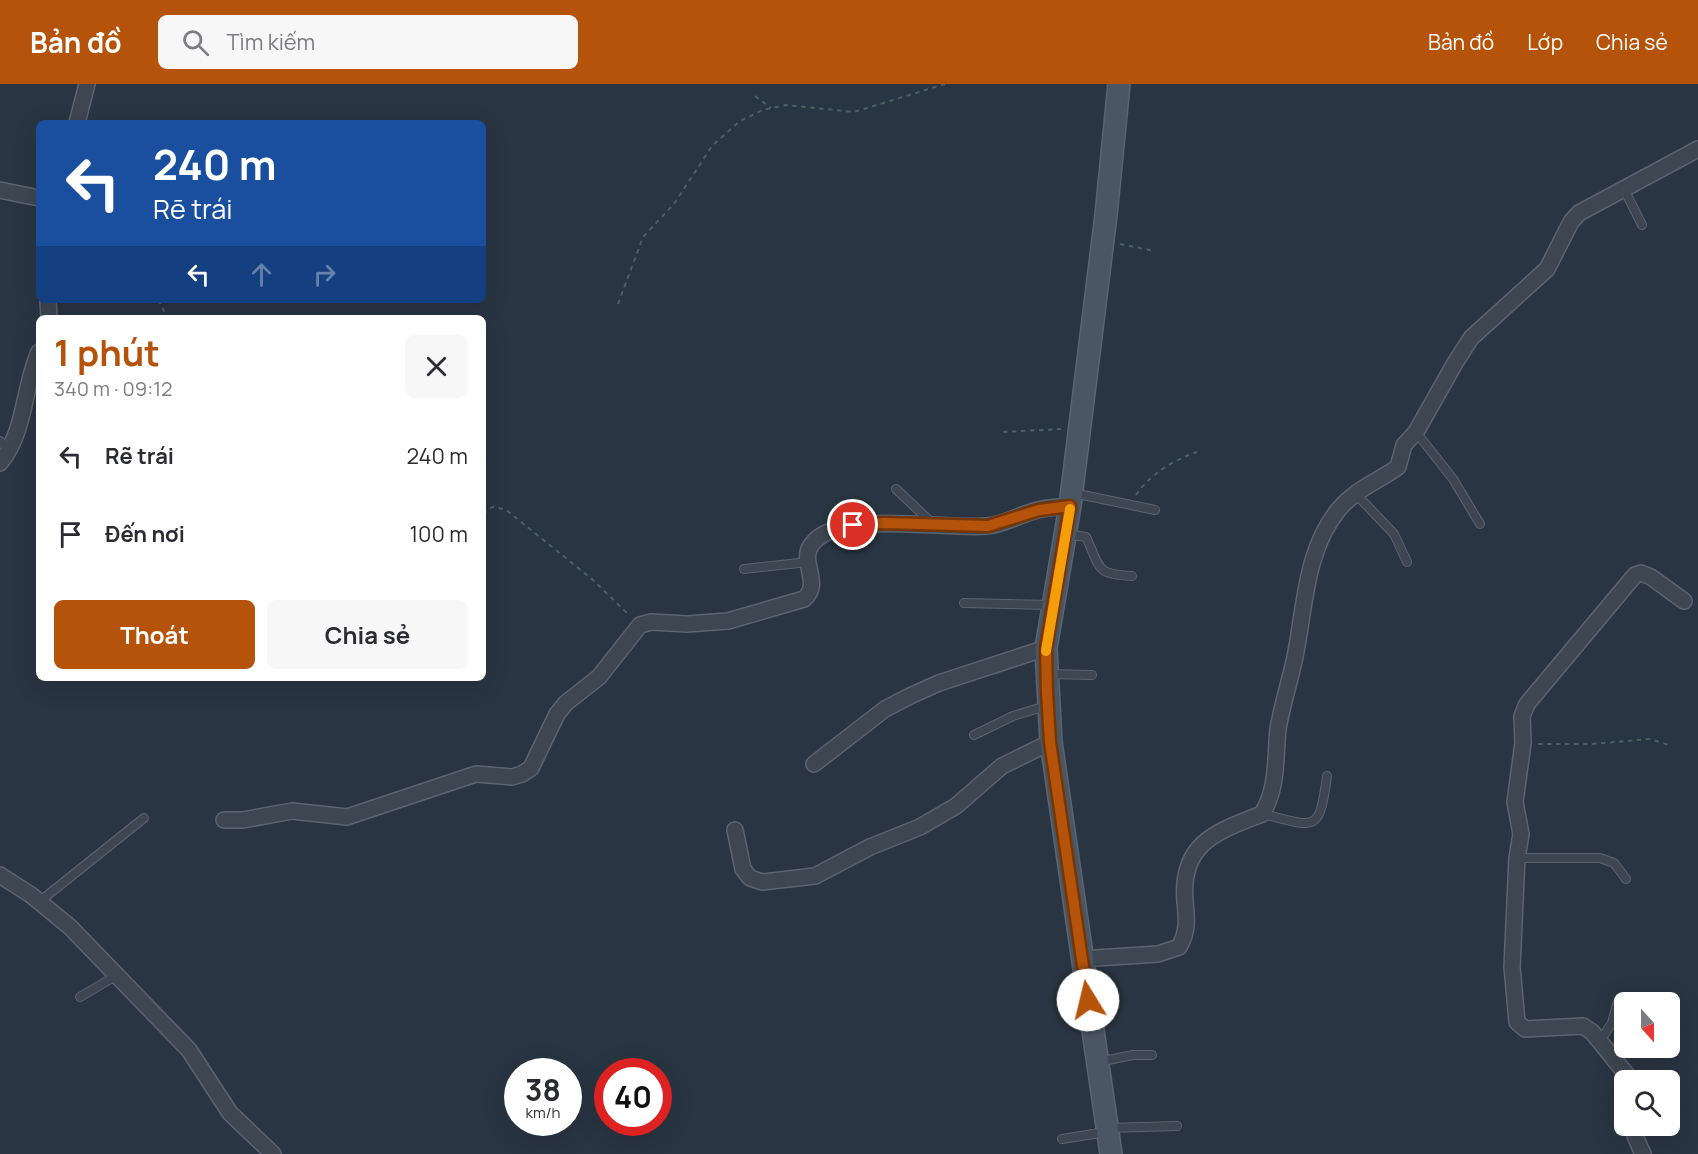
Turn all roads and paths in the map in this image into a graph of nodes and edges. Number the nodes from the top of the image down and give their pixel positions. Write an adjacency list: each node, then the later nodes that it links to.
1 (87, 84): 6 (street)
2 (945, 84): 5 (path)
3 (1119, 84): 12 (street)
4 (755, 96): 5 (path)
5 (771, 108): 14 (path)
6 (77, 120)
7 (1698, 149): 8 (street)
8 (1623, 187): 11 (lane); 17 (street)
9 (0, 190): 10 (street)
10 (36, 197)
11 (1642, 225)
12 (1103, 241): 13 (path); 18 (street)
13 (1155, 251)
14 (618, 304)
15 (36, 360): 19 (street)
16 (1003, 432): 18 (path)
17 (1416, 432): 22 (street); 27 (lane)
18 (1078, 433): 23 (street)
19 (3, 452)
20 (1197, 452): 24 (path)
21 (896, 489): 28 (lane)
22 (1355, 493): 31 (lane); 48 (street)
23 (1071, 499): 24 (lane); 28 (street); 29 (street)
24 (1130, 504): 25 (lane)
25 (1155, 510)
26 (486, 512): 37 (path)
27 (1480, 524)
28 (935, 526): 30 (street)
29 (1065, 534): 33 (lane); 36 (street)
30 (808, 562): 32 (lane); 37 (street)
31 (1407, 562)
32 (744, 569)
33 (1132, 576)
34 (1684, 601): 44 (street)
35 (964, 603): 36 (lane)
36 (1054, 606): 38 (street)
37 (640, 625): 50 (street)
38 (1046, 648): 39 (street); 46 (street)
39 (1047, 674): 40 (lane); 41 (street)
40 (1092, 675)
41 (1048, 705): 42 (lane); 43 (street)
42 (974, 735)
43 (1050, 742): 51 (street); 56 (street)
44 (1523, 744): 45 (path); 52 (street)
45 (1669, 745)
46 (814, 764)
47 (1327, 776): 48 (lane)
48 (1262, 814): 56 (street)
49 (144, 818): 55 (lane)
50 (224, 820)
51 (735, 830)
52 (1516, 858): 54 (lane); 60 (street)
53 (0, 875): 55 (street)
54 (1626, 879)
55 (39, 902): 57 (street)
56 (1081, 959): 62 (street)
57 (117, 975): 58 (lane); 68 (street)
58 (80, 997)
59 (1614, 1015): 60 (lane)
60 (1600, 1041): 63 (street)
61 (1152, 1055): 62 (lane)
62 (1097, 1062): 65 (street)
63 (1622, 1070)
64 (1177, 1126): 65 (lane)
65 (1107, 1130): 67 (lane); 69 (street)
66 (1635, 1136): 70 (street)
67 (1062, 1139)
68 (273, 1154)
69 (1111, 1154)
70 (1643, 1154)

